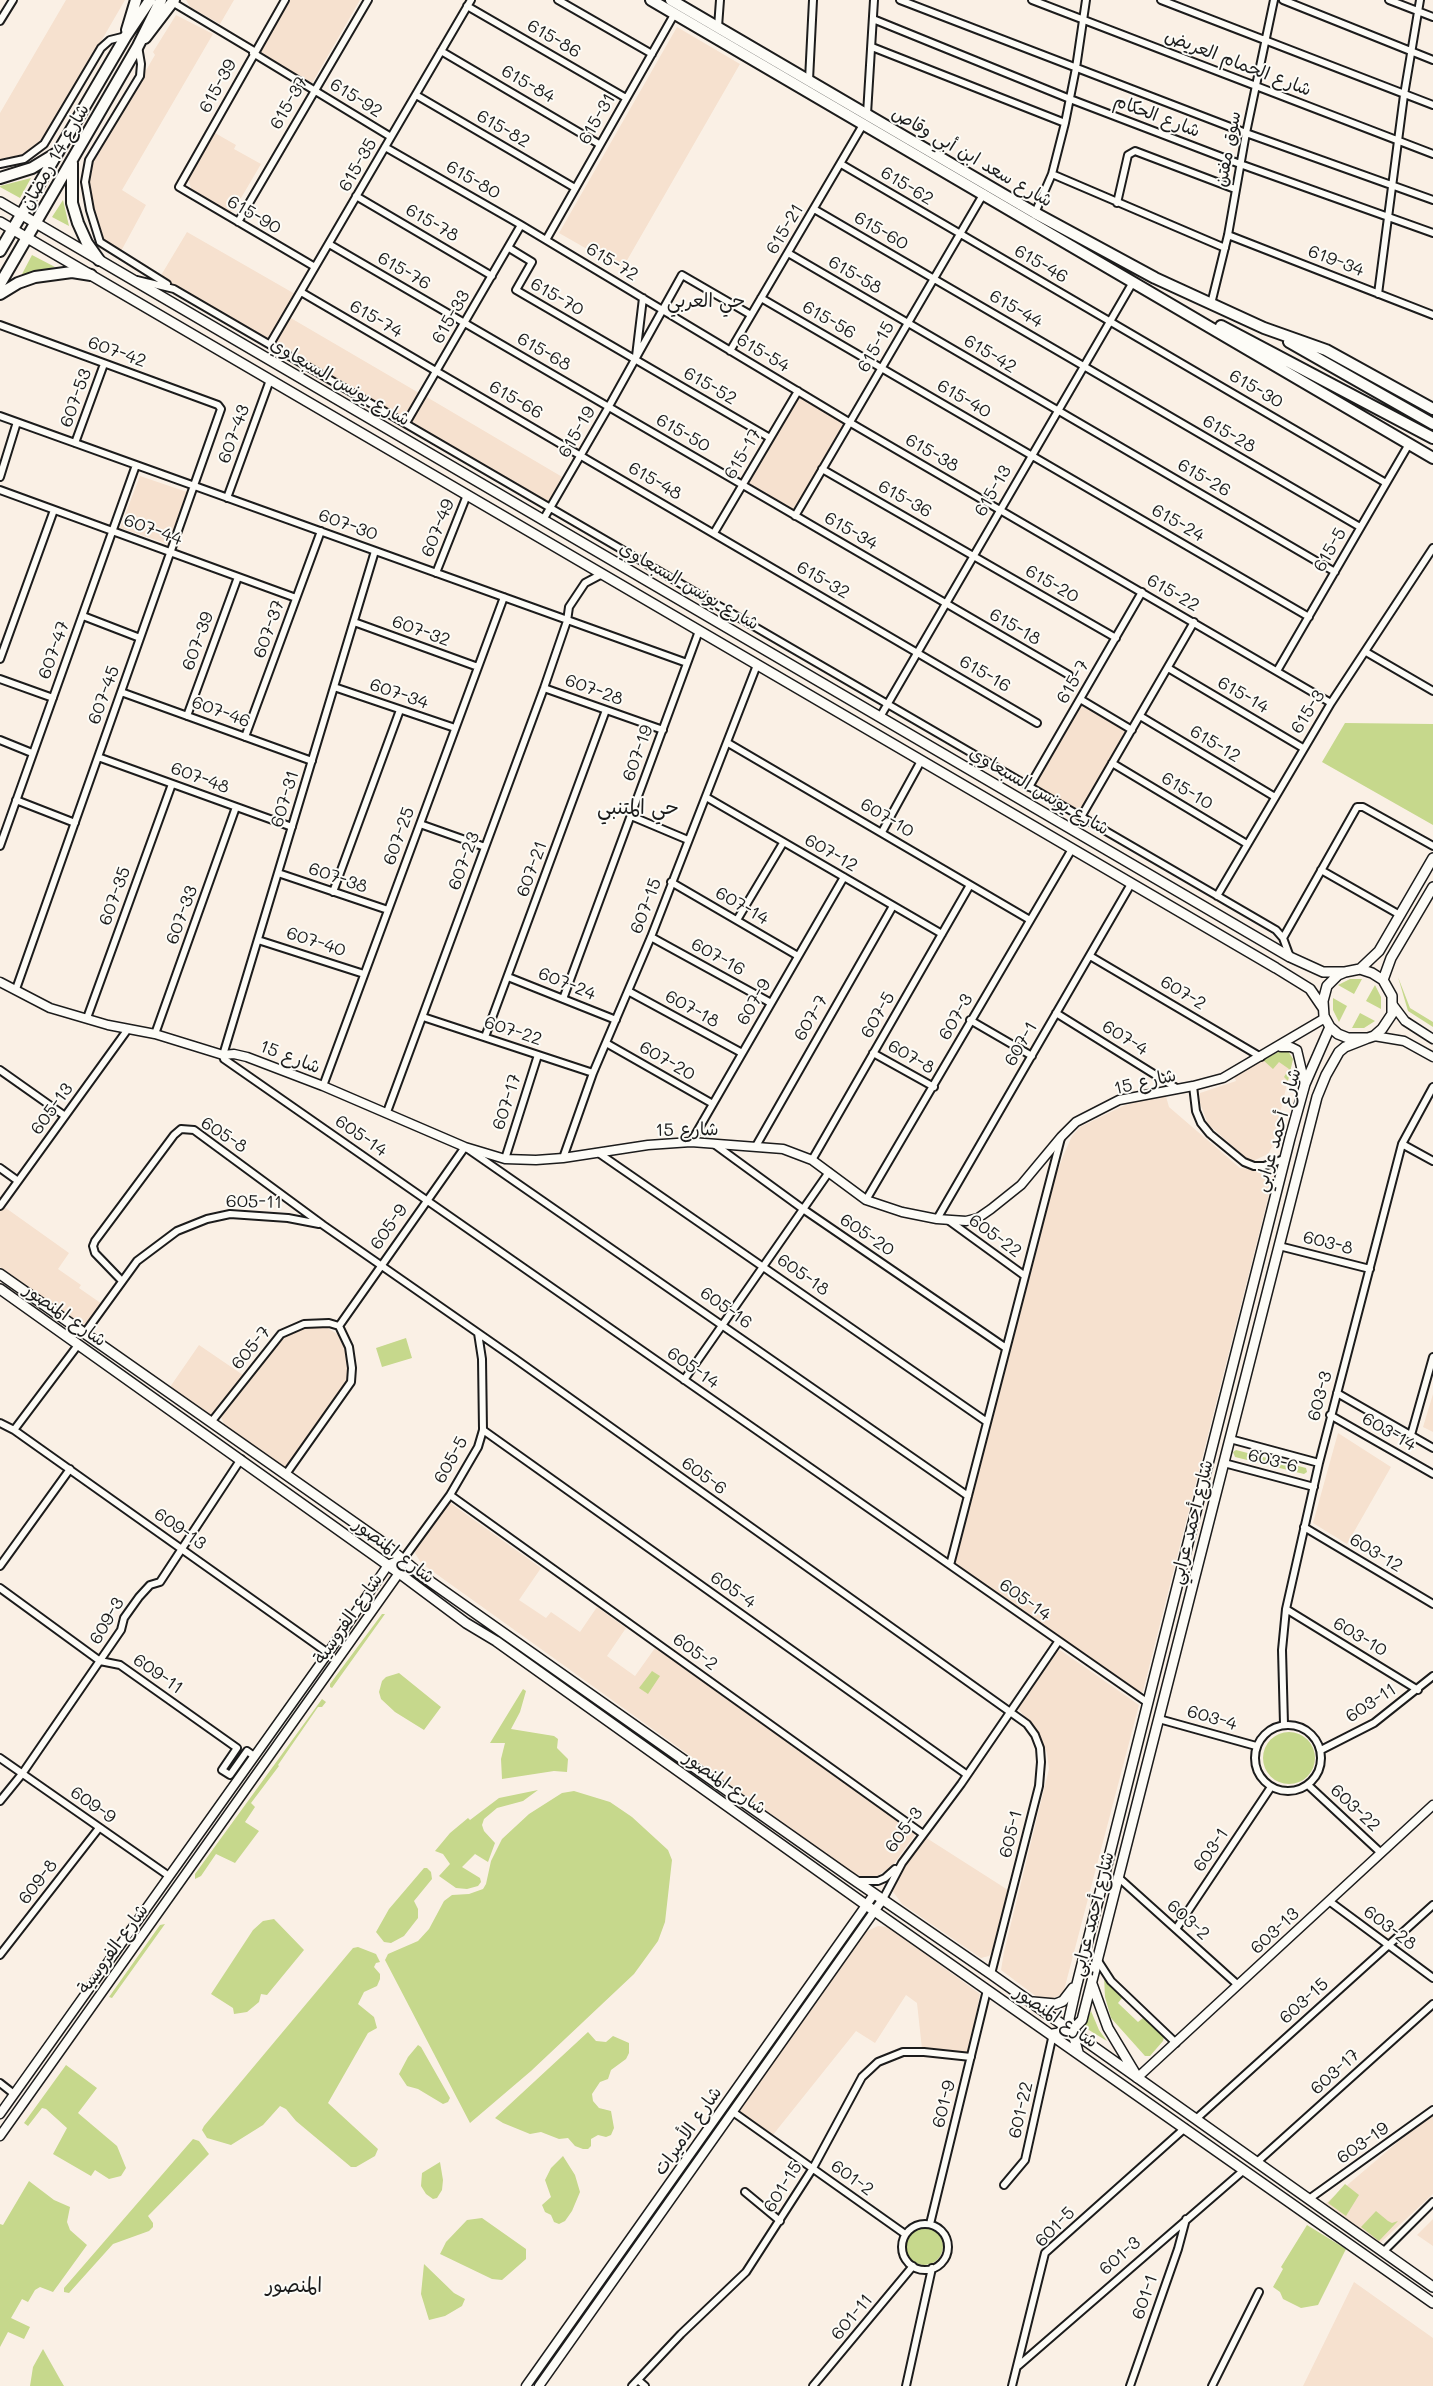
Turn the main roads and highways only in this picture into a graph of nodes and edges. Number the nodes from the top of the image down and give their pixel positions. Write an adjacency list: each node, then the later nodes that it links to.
1 (136, 0): 6 (main road, شارع 14 رمضان)
2 (651, 0): 8 (main road, شارع سعد ابن أبي وقاص)
3 (671, 0): 8 (main road, شارع سعد ابن أبي وقاص)
4 (156, 1): 6 (main road, شارع 14 رمضان); 7 (main road, شارع 14 رمضان)
5 (173, 1): 7 (main road, شارع 14 رمضان)
6 (126, 36): 9 (main road, شارع 14 رمضان)
7 (138, 46): 10 (main road, شارع 14 رمضان)
8 (866, 118): 23 (main road, شارع سعد ابن أبي وقاص); 24 (main road, شارع سعد ابن أبي وقاص)
9 (58, 152): 11 (main road); 13 (main road, شارع 14 رمضان)
10 (72, 160): 15 (main road, شارع 14 رمضان); 19 (main road)
11 (0, 178)
12 (0, 202): 13 (main road, شارع يونس السبعاوي)
13 (21, 214): 15 (main road, شارع يونس السبعاوي); 16 (main road, شارع 14 رمضان)
14 (0, 222): 16 (main road, شارع يونس السبعاوي)
15 (36, 223): 17 (main road, شارع 14 رمضان); 19 (main road, شارع يونس السبعاوي)
16 (12, 230): 17 (main road, شارع يونس السبعاوي); 18 (main road, شارع 14 رمضان)
17 (27, 238): 20 (main road, شارع يونس السبعاوي); 21 (main road, شارع 14 رمضان)
18 (0, 251)
19 (99, 260): 29 (main road, شارع يونس السبعاوي)
20 (91, 275): 22 (main road); 30 (main road, شارع يونس السبعاوي)
21 (0, 284)
22 (0, 294)
23 (1159, 297): 27 (main road); 28 (main road)
24 (1264, 328): 25 (main road); 26 (main road)
25 (1433, 409)
26 (1433, 424)
27 (1433, 438)
28 (1433, 458)
29 (610, 559): 30 (main road); 34 (main road, شارع يونس السبعاوي)
30 (602, 574): 36 (main road, شارع يونس السبعاوي)
31 (1433, 858): 33 (main road)
32 (1433, 887): 35 (main road)
33 (1360, 970): 34 (main road); 35 (main road)
34 (1345, 972): 36 (main road)
35 (1383, 980): 38 (main road)
36 (1323, 1008): 37 (main road)
37 (1330, 1027): 38 (main road); 41 (main road, شارع أحمد عرابي)
38 (1371, 1037): 42 (main road, شارع أحمد عرابي)
39 (0, 1274): 43 (main road, شارع المنصور)
40 (0, 1289): 45 (main road, شارع المنصور)
41 (1078, 1979): 43 (main road); 44 (main road, شارع أحمد عرابي)
42 (1092, 1983): 44 (main road, شارع أحمد عرابي); 47 (main road)
43 (1031, 2002): 44 (main road, شارع المنصور)
44 (1071, 2031): 45 (main road); 46 (main road, شارع أحمد عرابي); 47 (main road, شارع المنصور)
45 (1053, 2034): 46 (main road, شارع المنصور)
46 (1078, 2052): 49 (main road, شارع المنصور)
47 (1138, 2078): 48 (main road, شارع المنصور)
48 (1433, 2287)
49 (1433, 2303)

